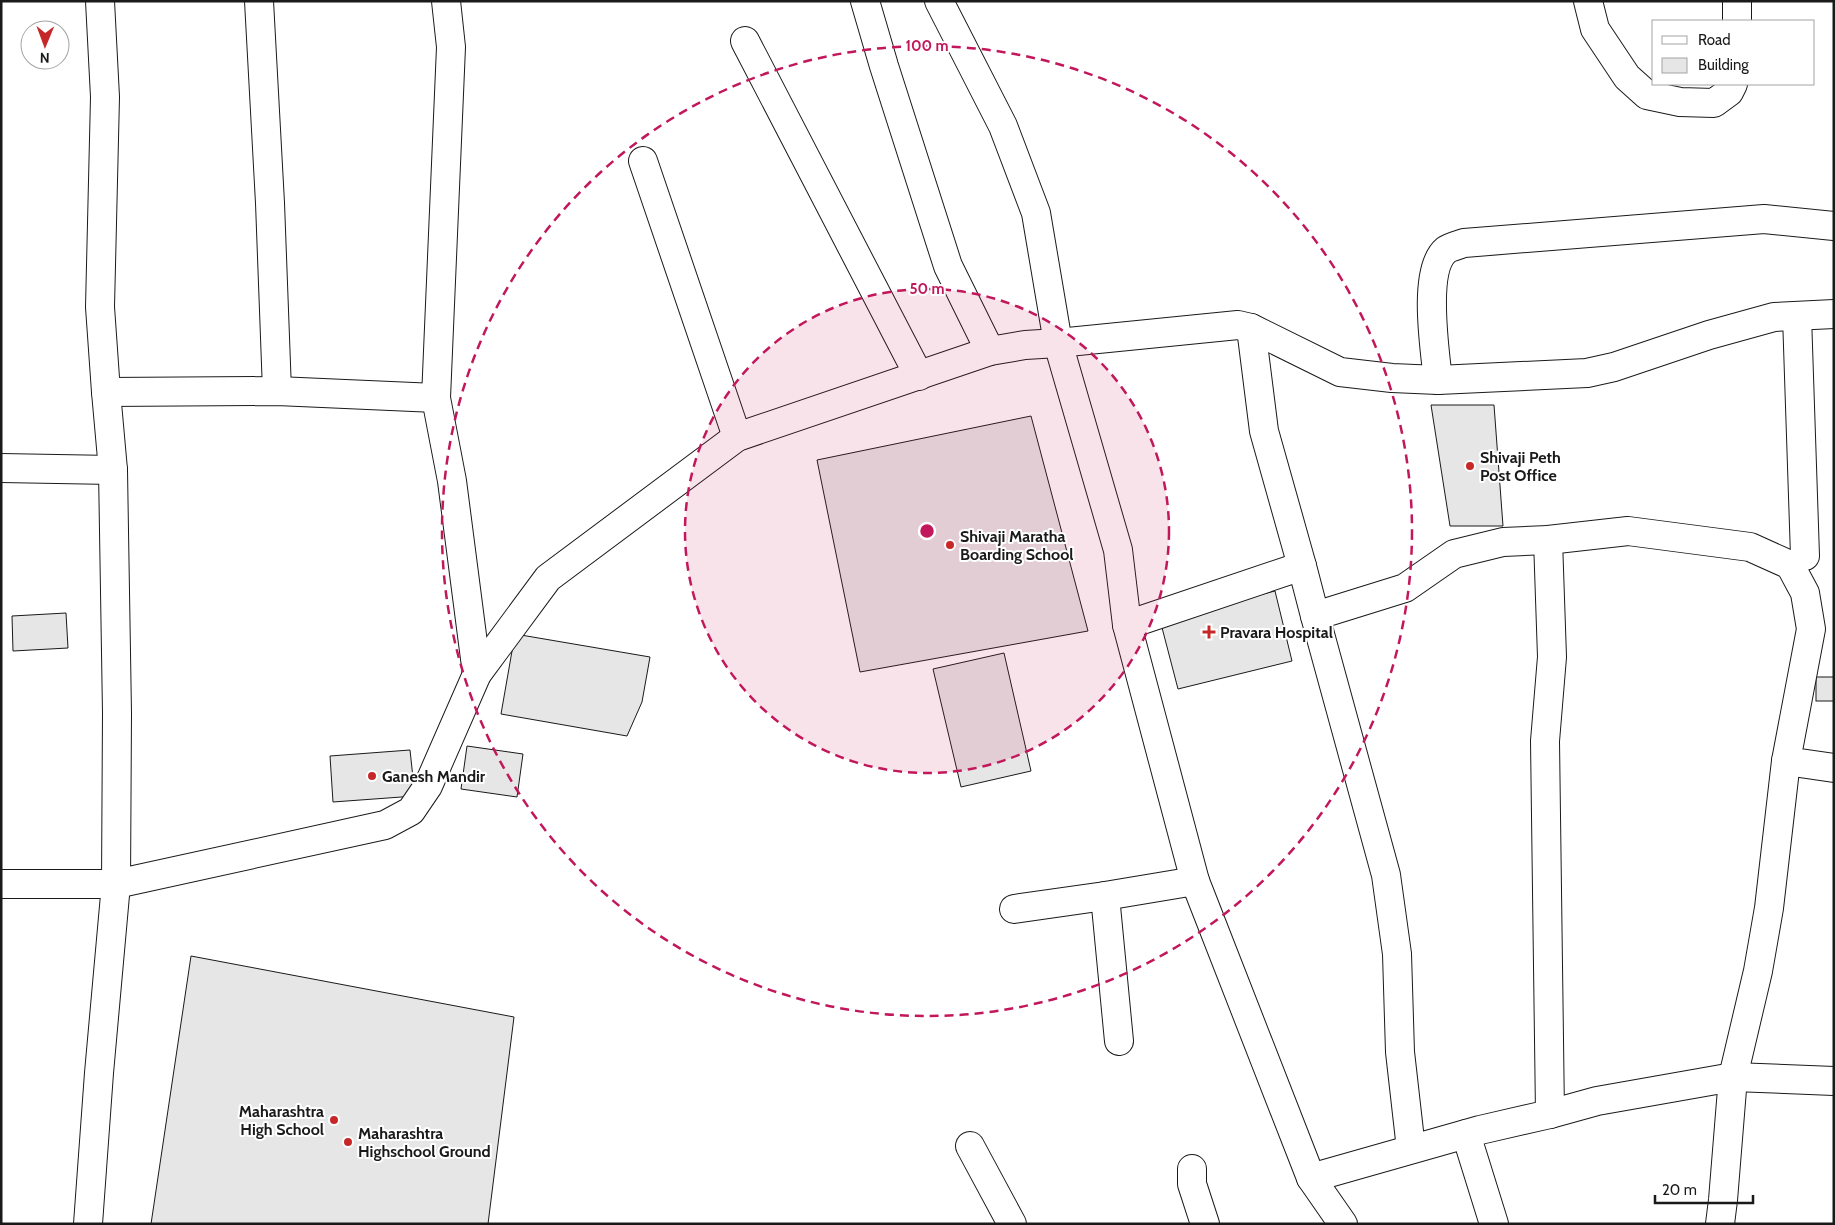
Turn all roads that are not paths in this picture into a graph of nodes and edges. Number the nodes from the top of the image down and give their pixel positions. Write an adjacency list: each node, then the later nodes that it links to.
1 (100, 1): 21 (street)
2 (259, 1): 20 (street)
3 (446, 1): 22 (street)
4 (865, 1): 17 (street)
5 (939, 1): 16 (street)
6 (1588, 1): 10 (street)
7 (1737, 1): 8 (street)
8 (1737, 20)
9 (745, 41): 18 (street)
10 (1732, 85)
11 (643, 162): 23 (street)
12 (1834, 226): 19 (street)
13 (1834, 314): 14 (street)
14 (1797, 316): 19 (street); 27 (street)
15 (1251, 328): 16 (street); 19 (street); 28 (street)
16 (1058, 343): 17 (street); 30 (street)
17 (990, 351): 18 (street)
18 (919, 376): 23 (street)
19 (1438, 380)
20 (277, 391): 21 (street); 22 (street)
21 (106, 392): 25 (street)
22 (436, 398): 31 (street)
23 (737, 437): 31 (street)
24 (1, 468): 25 (street)
25 (113, 470): 36 (street)
26 (1548, 540): 29 (street); 32 (street); 42 (street)
27 (1805, 556)
28 (1302, 566): 29 (street); 30 (street)
29 (1315, 616): 45 (street)
30 (1127, 625): 34 (street)
31 (477, 674): 36 (street)
32 (1786, 761): 33 (street); 40 (street)
33 (1834, 768)
34 (1195, 882): 37 (street); 47 (street)
35 (1, 884): 36 (street)
36 (116, 884): 48 (street)
37 (1105, 896): 38 (street); 39 (street)
38 (1014, 909)
39 (1119, 1040)
40 (1733, 1077): 41 (street); 42 (street); 53 (street)
41 (1834, 1081)
42 (1550, 1114): 43 (street)
43 (1466, 1134): 45 (street); 52 (street)
44 (970, 1146): 49 (street)
45 (1411, 1149): 47 (street)
46 (1192, 1169): 50 (street)
47 (1311, 1178): 51 (street)
48 (88, 1224)
49 (1012, 1224)
50 (1205, 1224)
51 (1343, 1224)
52 (1494, 1224)
53 (1720, 1224)

